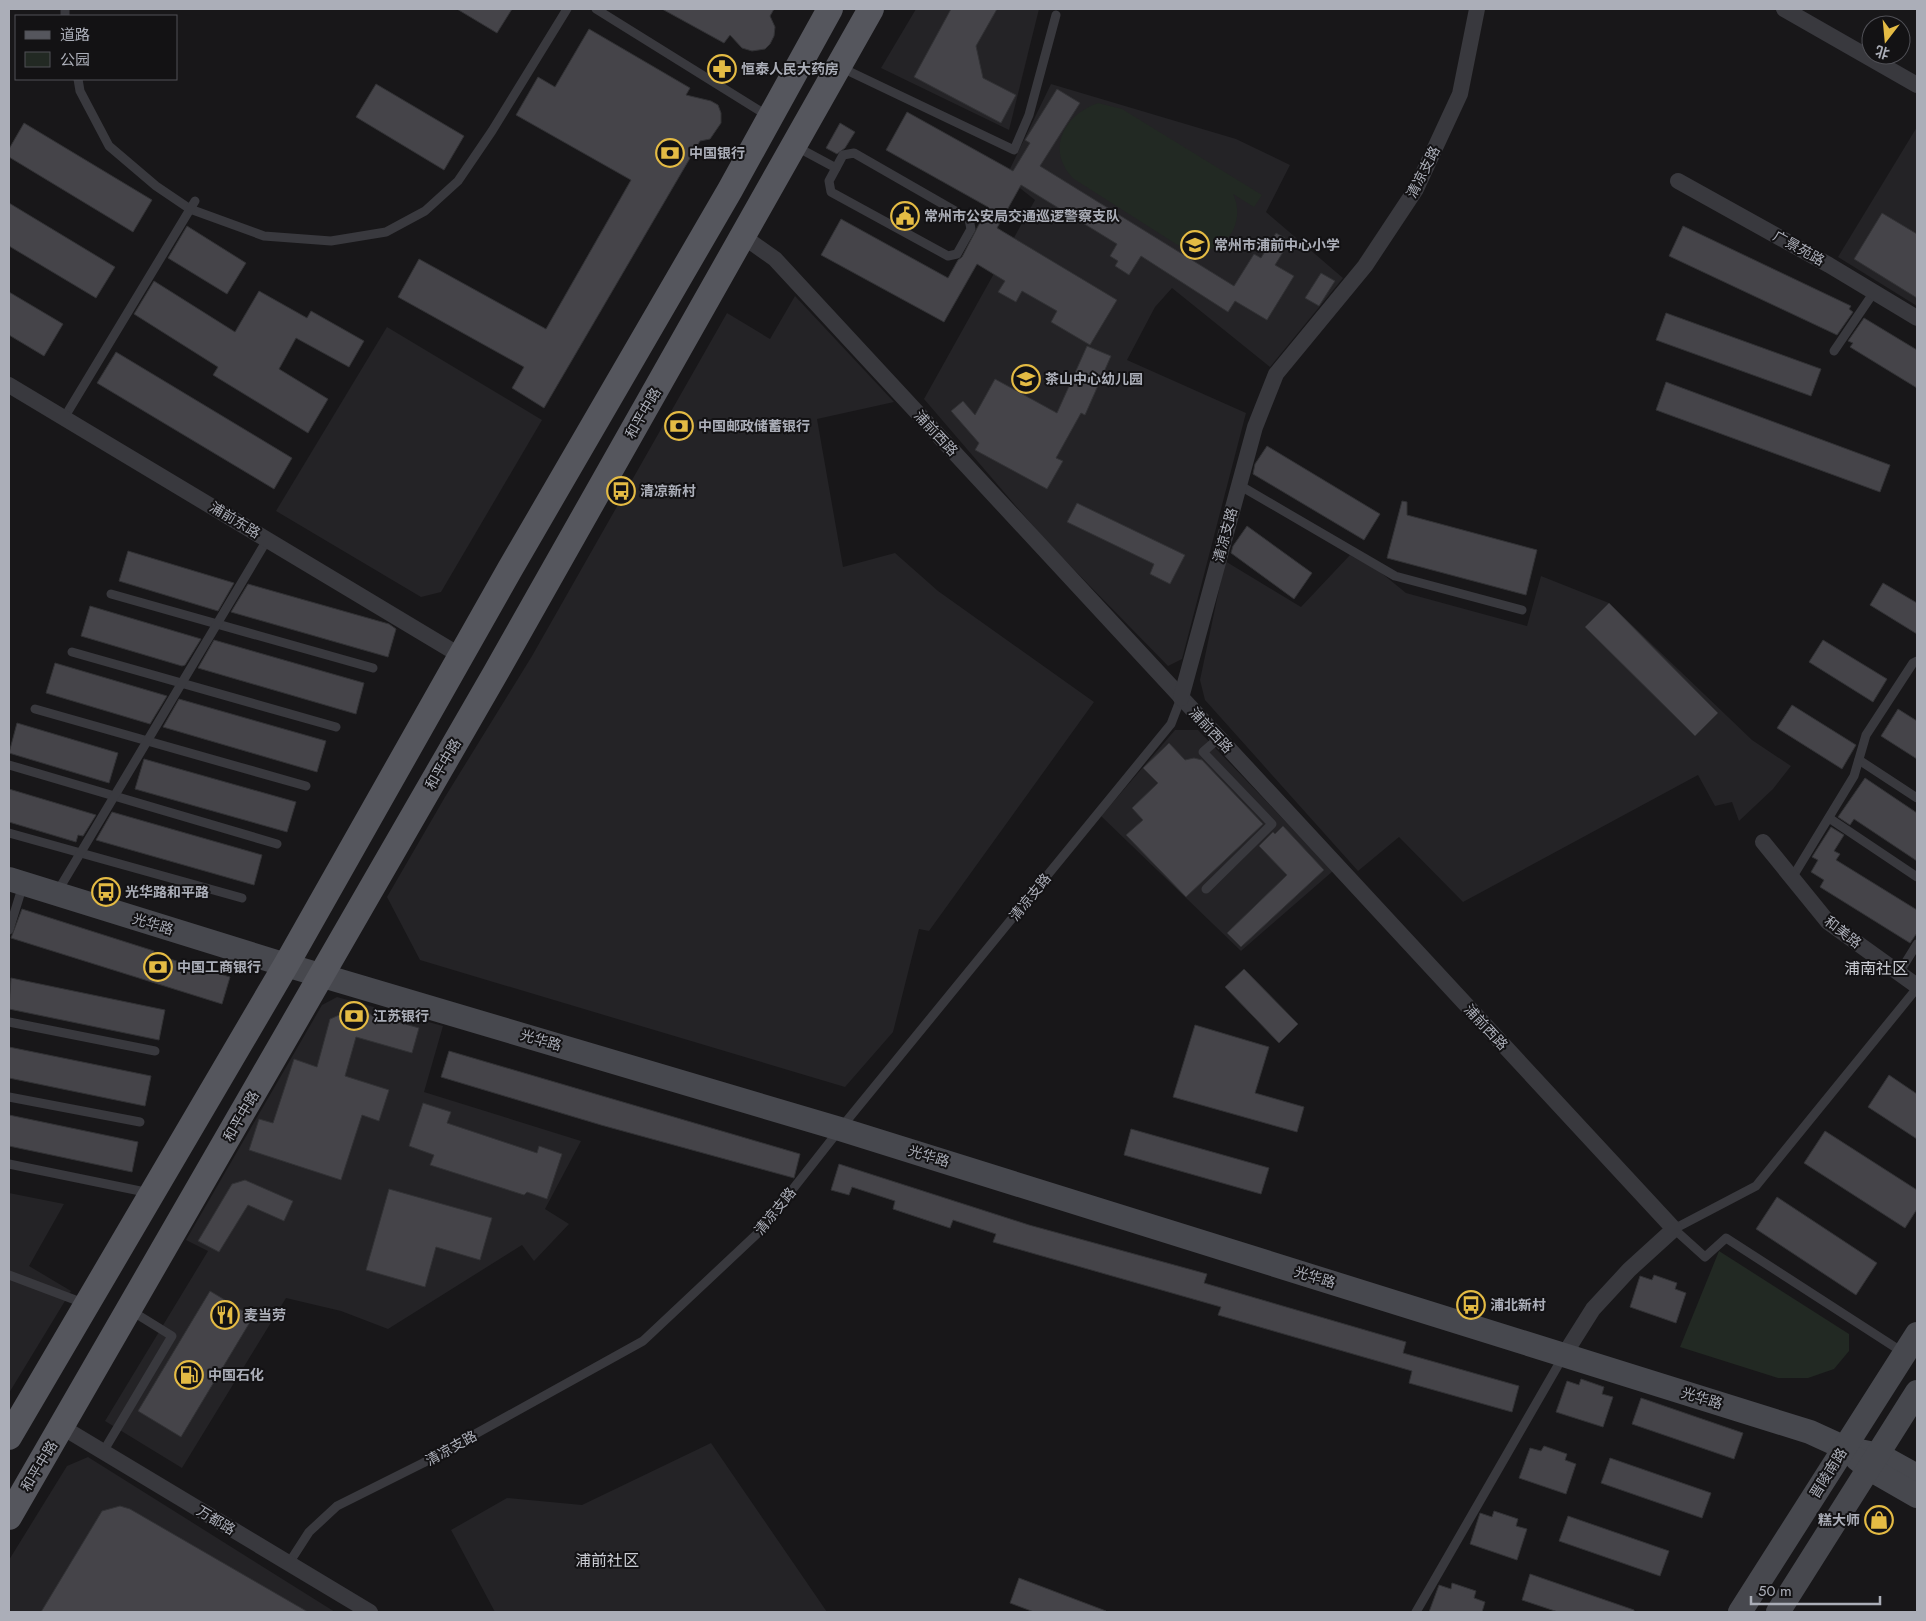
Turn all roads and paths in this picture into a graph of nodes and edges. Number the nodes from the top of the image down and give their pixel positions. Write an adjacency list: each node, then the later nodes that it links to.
1 (567, 9): 15 (lane)
2 (596, 9): 11 (lane)
3 (830, 9): 11 (main road)
4 (871, 9): 8 (main road, 和平中路)
5 (1784, 9): 10 (street)
6 (1474, 10): 22 (street, 清凉支路)
7 (1056, 14): 8 (lane)
8 (839, 67): 12 (main road, 和平中路)
9 (78, 80): 15 (lane)
10 (1917, 86)
11 (771, 117): 28 (main road)
12 (795, 146): 13 (lane); 16 (main road, 和平中路)
13 (836, 168): 13 (lane)
14 (1678, 181): 17 (street, 广景苑路)
15 (193, 205): 21 (lane)
16 (744, 237): 32 (street, 浦前西路); 57 (main road, 和平中路)
17 (1874, 292): 18 (street, 广景苑路); 19 (lane)
18 (1917, 318)
19 (1834, 350)
20 (9, 385): 21 (street, 浦前东路)
21 (64, 418): 23 (street, 浦前东路)
22 (1239, 485): 25 (lane); 32 (street, 清凉支路)
23 (267, 540): 26 (lane); 28 (street, 浦前东路)
24 (112, 594): 26 (lane)
25 (1522, 610)
26 (217, 624): 30 (lane); 31 (lane)
27 (72, 652): 31 (lane)
28 (461, 656): 55 (main road)
29 (1917, 661): 37 (lane)
30 (373, 668)
31 (182, 683): 34 (lane); 36 (lane)
32 (1181, 698): 35 (street, 浦前西路); 63 (lane, 清凉支路)
33 (35, 709): 36 (lane)
34 (336, 727)
35 (1219, 738): 50 (lane); 66 (street, 浦前西路)
36 (147, 741): 39 (lane); 40 (lane)
37 (1859, 760): 41 (lane); 42 (lane)
38 (9, 766): 40 (lane)
39 (306, 786)
40 (114, 796): 45 (lane); 46 (lane)
41 (1917, 798)
42 (1828, 818): 47 (lane); 48 (lane)
43 (9, 833): 46 (lane)
44 (1763, 842): 47 (street, 和美路)
45 (277, 844)
46 (81, 853): 51 (lane); 52 (lane)
47 (1792, 878): 56 (street, 和美路)
48 (1917, 878)
49 (16, 882): 51 (main road, 光华路); 53 (lane)
50 (1206, 889)
51 (56, 894): 55 (main road, 光华路)
52 (242, 898)
53 (9, 930)
54 (1917, 944): 56 (lane)
55 (286, 965): 57 (main road, 光华路); 65 (main road)
56 (1899, 973): 58 (street, 和美路)
57 (322, 975): 63 (main road, 光华路); 69 (main road, 和平中路)
58 (1917, 987): 66 (lane)
59 (9, 1022): 60 (lane)
60 (155, 1051)
61 (9, 1097): 62 (lane)
62 (140, 1122)
63 (840, 1128): 71 (main road, 光华路); 81 (lane, 清凉支路)
64 (9, 1164): 65 (lane)
65 (152, 1194): 68 (main road)
66 (1674, 1229): 70 (lane); 71 (street)
67 (9, 1275): 68 (lane)
68 (88, 1305): 74 (main road)
69 (129, 1310): 73 (main road, 和平中路); 76 (lane)
70 (1911, 1344): 75 (main road, 晋陵南路)
71 (1564, 1355): 75 (main road, 光华路); 83 (lane)
72 (1917, 1392): 77 (main road)
73 (62, 1427): 76 (street, 万都路); 80 (main road, 和平中路)
74 (9, 1437)
75 (1844, 1448): 77 (main road, 光华路); 84 (main road, 晋陵南路)
76 (103, 1452): 81 (street, 万都路)
77 (1874, 1462): 78 (main road, 光华路); 79 (main road, 光华路); 85 (main road)
78 (1917, 1476)
79 (1917, 1496)
80 (9, 1516)
81 (289, 1564): 82 (street, 万都路)
82 (370, 1612)
83 (1416, 1612)
84 (1740, 1612)
85 (1778, 1612)

